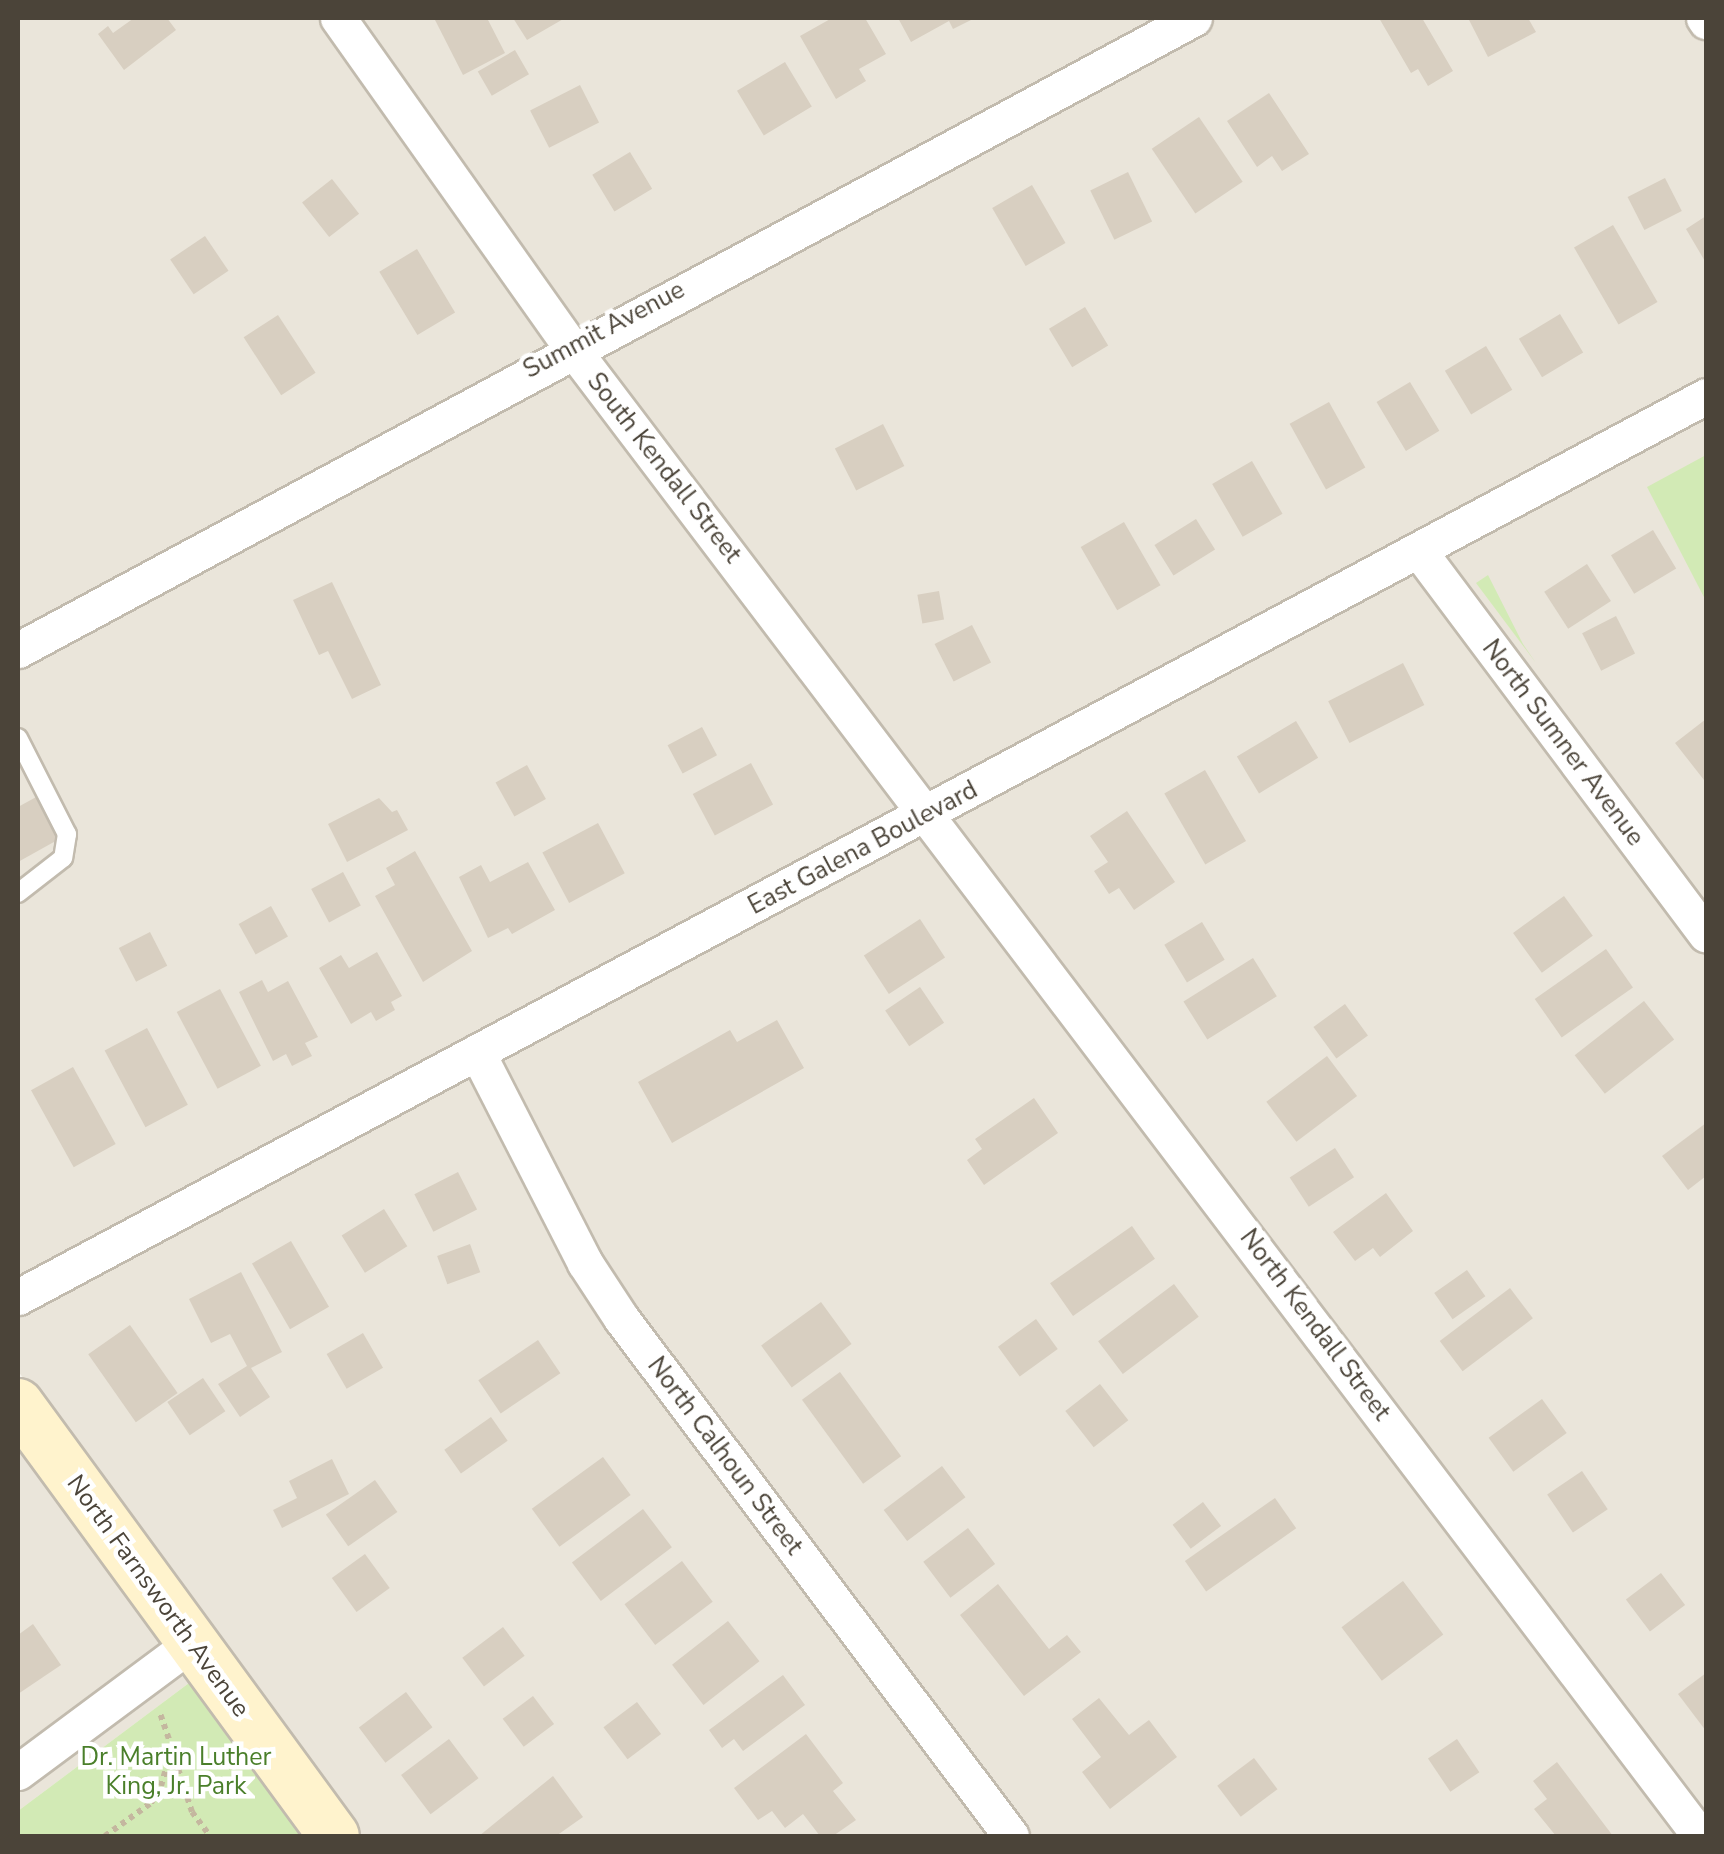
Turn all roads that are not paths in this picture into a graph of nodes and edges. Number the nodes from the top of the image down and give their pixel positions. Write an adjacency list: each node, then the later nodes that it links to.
1 (338, 18): 3 (street, South Kendall Street)
2 (1194, 18): 3 (street, Summit Avenue)
3 (571, 348): 6 (street, Summit Avenue); 8 (street, South Kendall Street)
4 (1706, 396): 5 (street, East Galena Boulevard)
5 (1419, 551): 8 (street, East Galena Boulevard); 10 (street, North Sumner Avenue)
6 (18, 650)
7 (18, 738): 9 (lane)
8 (930, 813): 11 (street, East Galena Boulevard); 18 (street, North Kendall Street)
9 (18, 892)
10 (1706, 935)
11 (477, 1052): 12 (street, East Galena Boulevard); 17 (street, North Calhoun Street)
12 (18, 1297)
13 (18, 1404): 14 (street, North Farnsworth Avenue)
14 (192, 1643): 15 (street); 16 (street, North Farnsworth Avenue)
15 (18, 1772)
16 (334, 1836)
17 (1010, 1836)
18 (1700, 1836)

